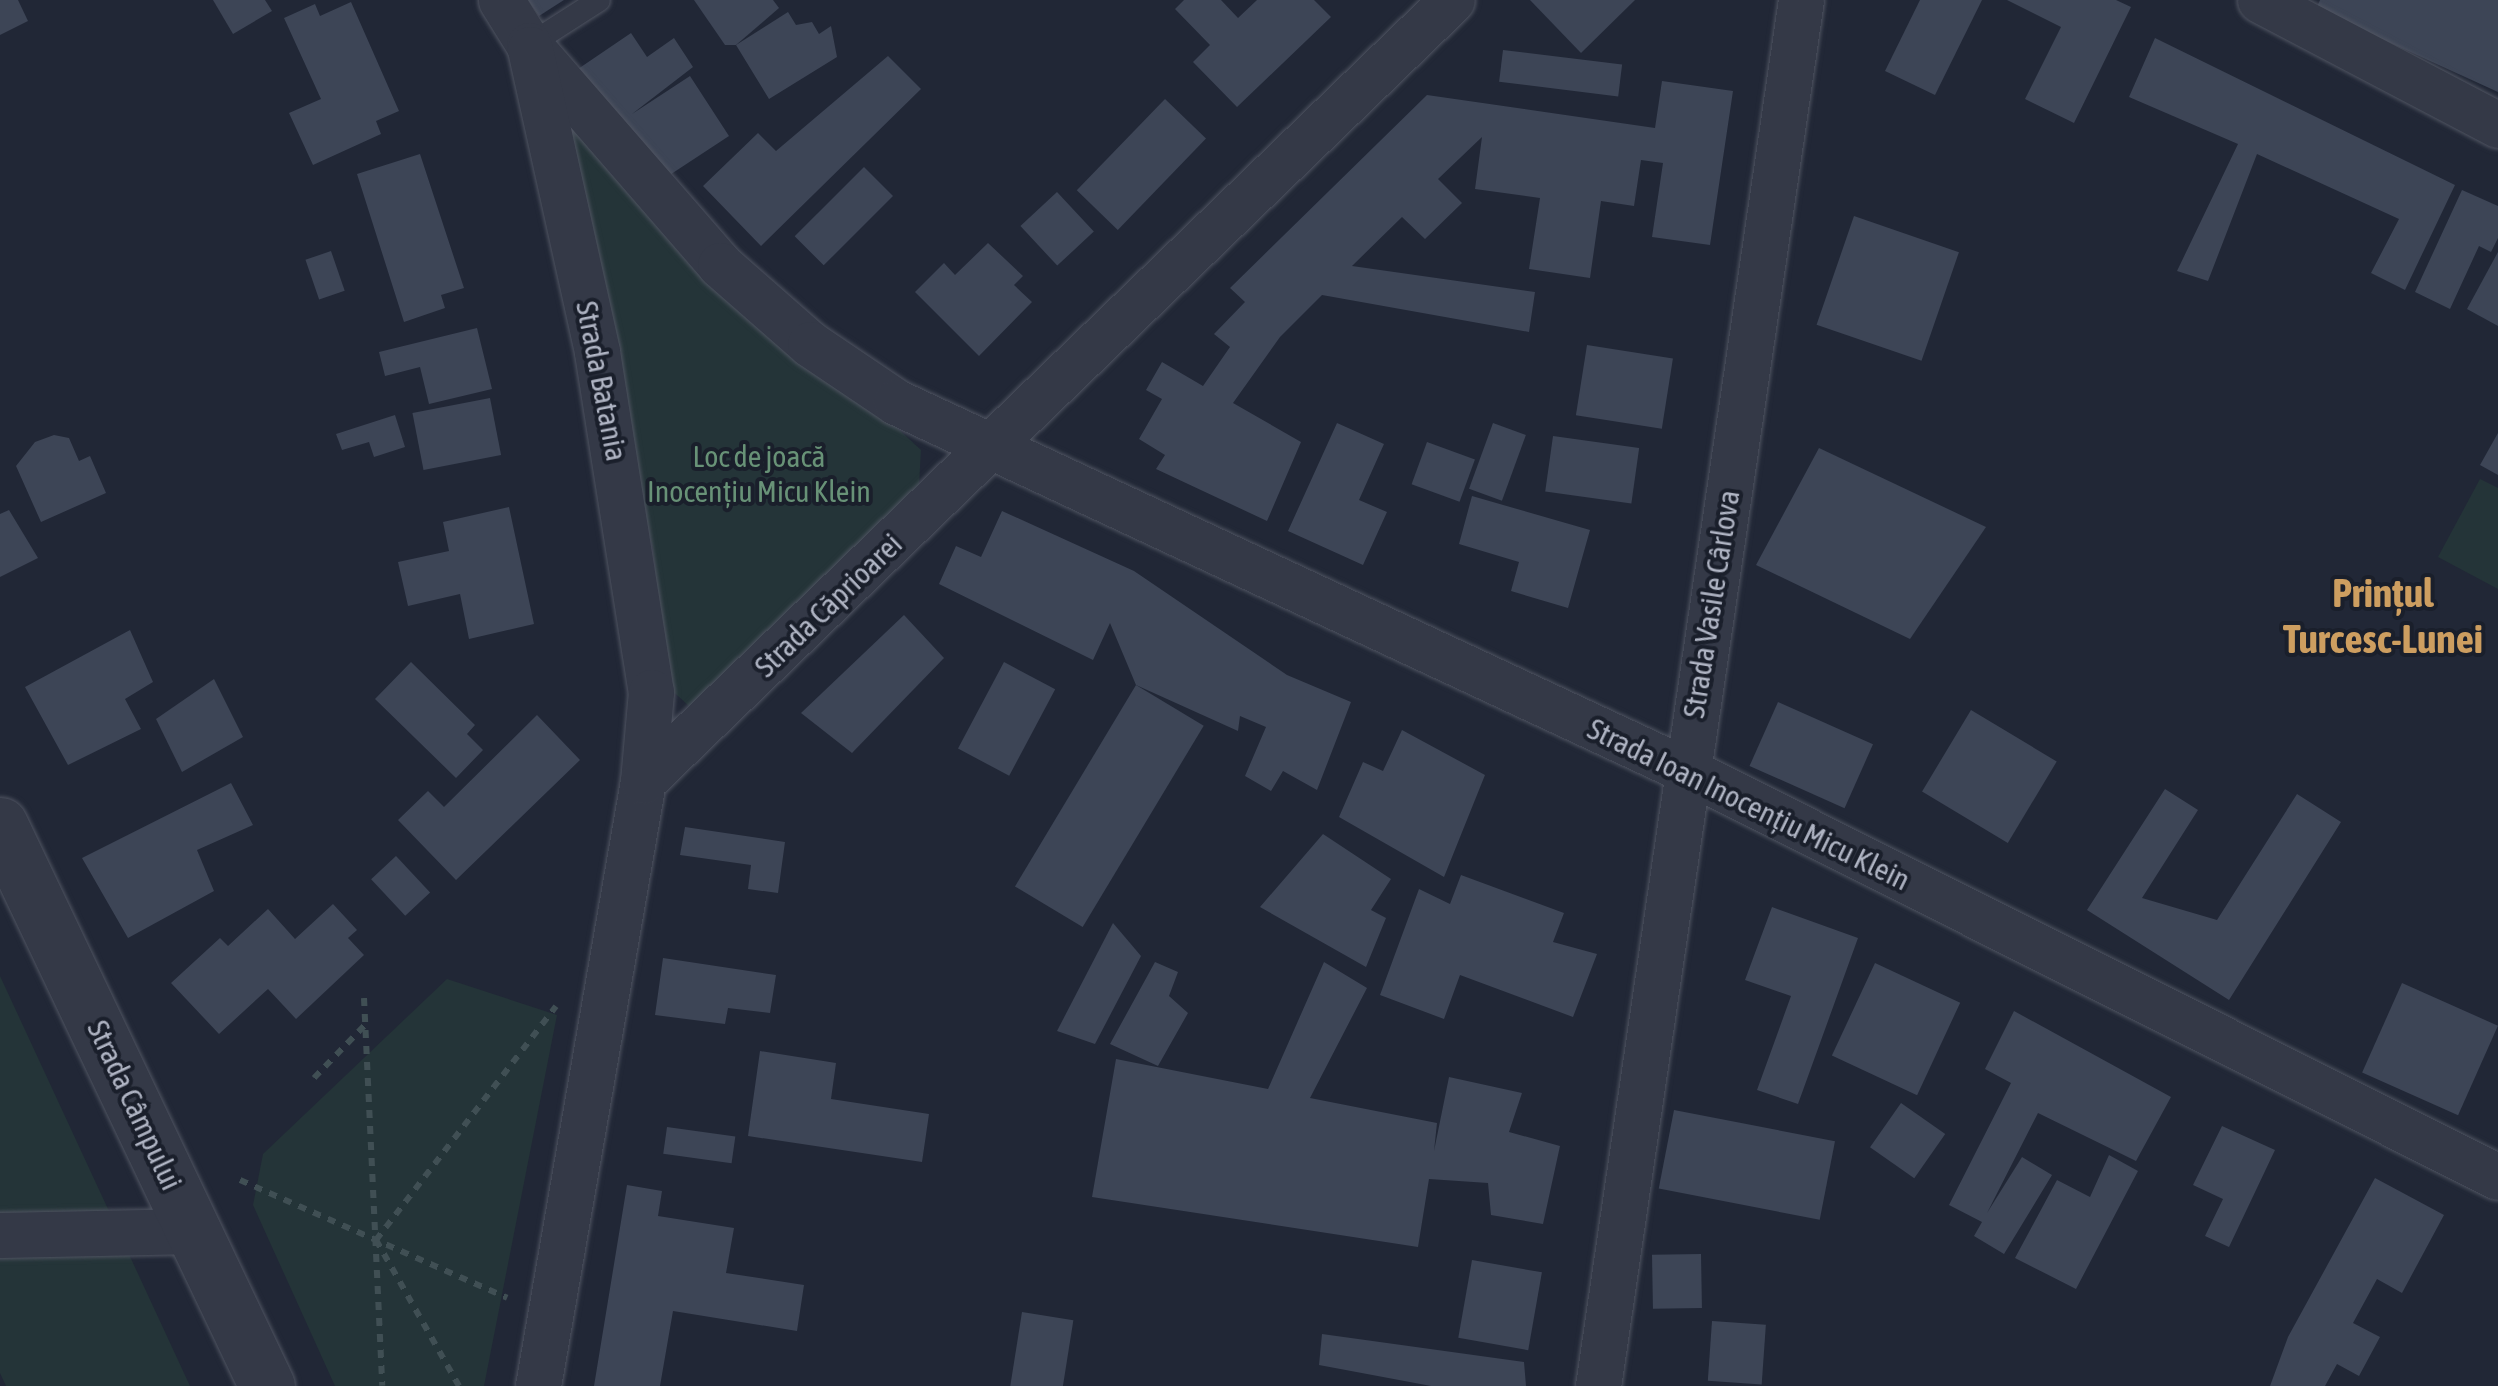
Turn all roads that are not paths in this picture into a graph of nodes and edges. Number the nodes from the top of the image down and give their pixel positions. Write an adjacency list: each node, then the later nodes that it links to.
1 (501, 0): 6 (street, Strada Batania)
2 (598, 0): 6 (lane)
3 (1452, 0): 8 (street, Strada Căprioarei)
4 (1801, 0): 9 (street, Strada Vasile Cârlova)
5 (2260, 0): 7 (street)
6 (529, 44): 8 (street, Strada Batania); 10 (street, Strada Batania)
7 (2498, 125)
8 (992, 450): 9 (street, Strada Ioan Inocențiu Micu Klein); 10 (street, Strada Căprioarei)
9 (1686, 770): 12 (street, Strada Ioan Inocențiu Micu Klein); 17 (street, Strada Vasile Cârlova)
10 (643, 781): 16 (street)
11 (0, 825): 13 (street, Strada Câmpului)
12 (2498, 1177)
13 (195, 1231): 14 (street); 15 (street, Strada Câmpului)
14 (0, 1235)
15 (267, 1386)
16 (538, 1386)
17 (1598, 1386)

